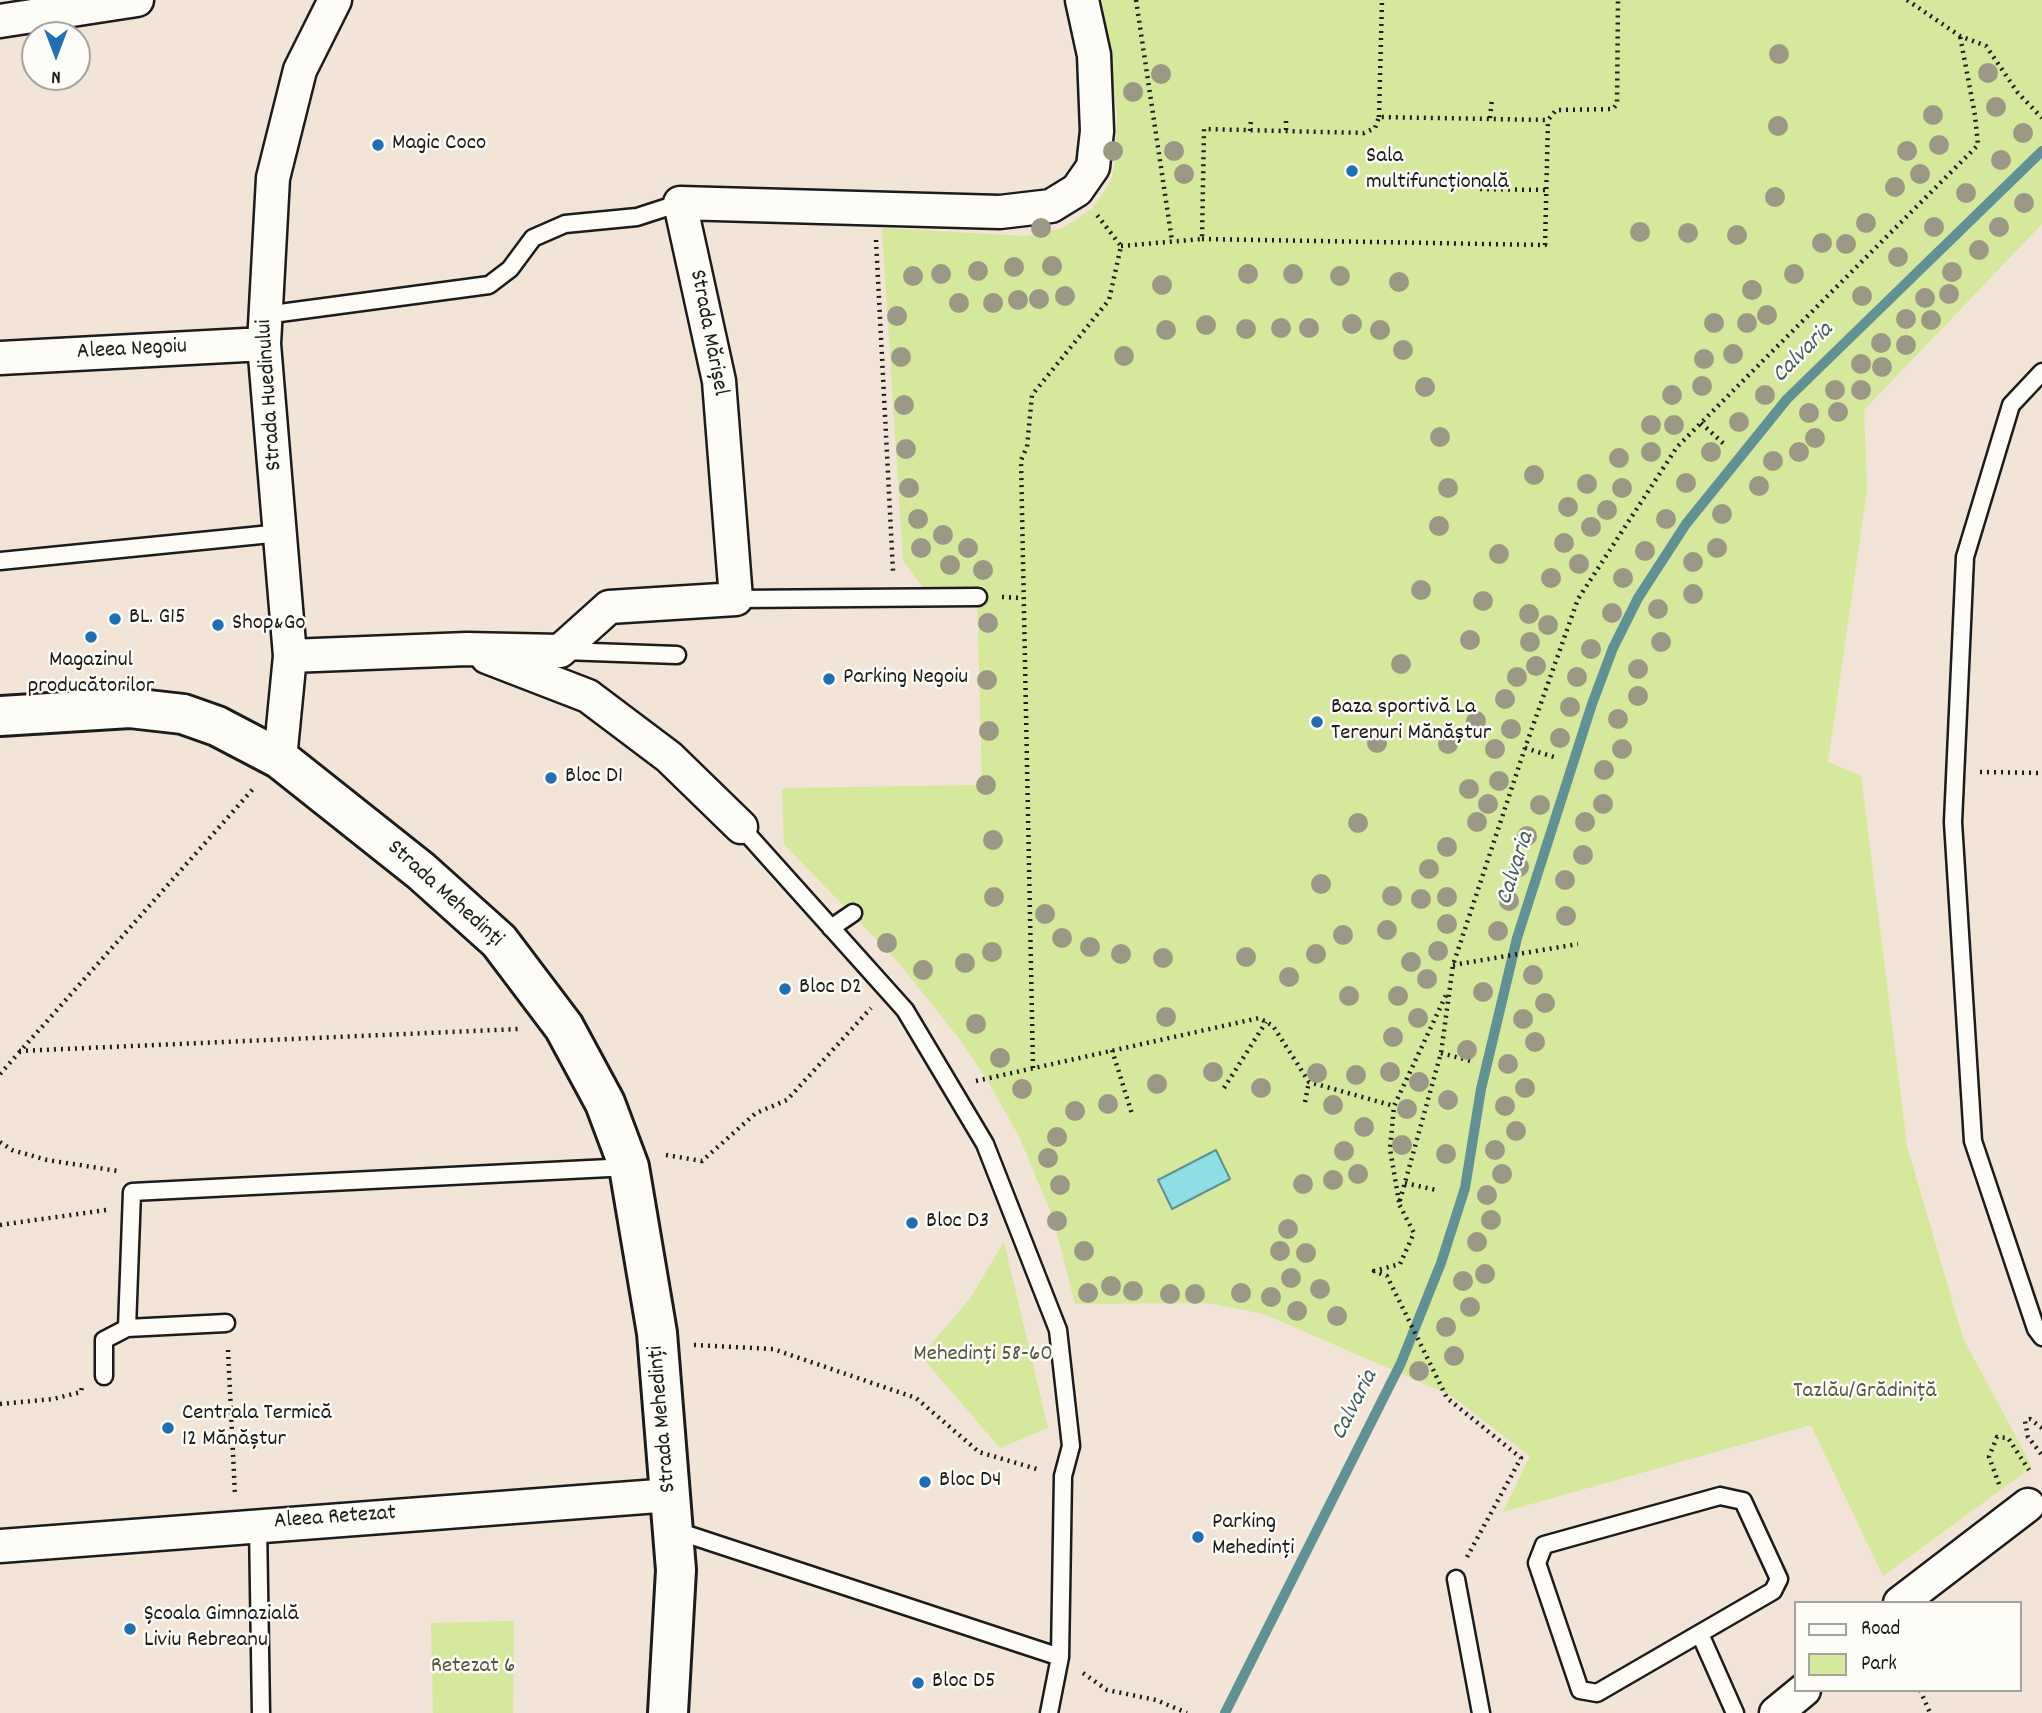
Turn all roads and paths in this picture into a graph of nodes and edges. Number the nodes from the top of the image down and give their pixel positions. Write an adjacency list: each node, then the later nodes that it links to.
1 (137, 0): 8 (street)
2 (335, 0): 30 (street, Strada Huedinului)
3 (1082, 0): 23 (street)
4 (1136, 0): 28 (path)
5 (1382, 0): 14 (path)
6 (1618, 0): 13 (path)
7 (1907, 0): 10 (path)
8 (87, 3): 9 (street)
9 (0, 21)
10 (1959, 36): 16 (path); 33 (path)
11 (1621, 84): 13 (path)
12 (1492, 99): 15 (path)
13 (1617, 104): 18 (path)
14 (1379, 117): 15 (path); 21 (path)
15 (1490, 118): 18 (path)
16 (2042, 118)
17 (1251, 120): 20 (path)
18 (1548, 120): 24 (path)
19 (1286, 121): 21 (path)
20 (1250, 131): 21 (path); 27 (path)
21 (1286, 131)
22 (1480, 189): 24 (path)
23 (1077, 190): 26 (street); 29 (path)
24 (1547, 190): 27 (path)
25 (680, 203): 26 (street); 30 (lane); 39 (street, Strada Mărișel)
26 (874, 207): 37 (path)
27 (1202, 239): 28 (path)
28 (1171, 241): 29 (path)
29 (1121, 246): 63 (path)
30 (265, 329): 31 (street, Aleea Negoiu); 35 (street, Strada Huedinului)
31 (0, 358)
32 (2042, 372): 48 (lane)
33 (1701, 423): 34 (path); 45 (path)
34 (1724, 444)
35 (281, 533): 36 (lane); 43 (street, Strada Huedinului)
36 (0, 561)
37 (894, 596): 38 (lane); 39 (lane)
38 (978, 597)
39 (736, 599): 41 (street)
40 (467, 649): 41 (street); 43 (street); 50 (street)
41 (560, 651): 42 (lane)
42 (677, 655)
43 (290, 656): 47 (street, Strada Huedinului)
44 (0, 716): 47 (street, Strada Mehedinți)
45 (1525, 748): 46 (path); 54 (path)
46 (1554, 757)
47 (280, 759): 58 (street, Strada Mehedinți); 60 (path)
48 (1955, 772): 49 (path); 82 (lane)
49 (2042, 773)
50 (741, 827): 52 (lane)
51 (853, 913): 52 (lane)
52 (831, 928): 56 (lane)
53 (1577, 944): 54 (path)
54 (1453, 965): 55 (path)
55 (1450, 985): 61 (path); 69 (path)
56 (887, 990): 66 (lane); 72 (path)
57 (1266, 1022): 59 (path); 65 (path); 67 (path)
58 (564, 1027): 60 (path); 72 (street, Strada Mehedinți)
59 (1112, 1050): 63 (path); 70 (path)
60 (19, 1051): 64 (path)
61 (1441, 1053): 62 (path); 74 (path)
62 (1471, 1061)
63 (1033, 1068): 66 (path)
64 (0, 1074)
65 (1309, 1082): 68 (path); 69 (path)
66 (951, 1087): 87 (lane)
67 (1224, 1087)
68 (1305, 1102)
69 (1394, 1107): 76 (path)
70 (1132, 1114)
71 (0, 1142): 73 (path)
72 (629, 1167): 77 (lane); 81 (street, Strada Mehedinți)
73 (126, 1172)
74 (1405, 1183): 75 (path); 76 (path)
75 (1436, 1190)
76 (1399, 1204): 92 (path)
77 (131, 1207): 78 (path); 80 (lane)
78 (0, 1225)
79 (226, 1323): 80 (lane); 90 (path)
80 (127, 1328): 83 (lane)
81 (657, 1333): 87 (path); 89 (street, Strada Mehedinți)
82 (2042, 1338)
83 (104, 1376): 84 (path)
84 (0, 1404)
85 (2042, 1428): 86 (path)
86 (2042, 1455)
87 (1063, 1476): 95 (lane)
88 (2025, 1497): 88 (path); 93 (street)
89 (672, 1512): 90 (street, Aleea Retezat); 95 (lane); 99 (street, Strada Mehedinți)
90 (247, 1526): 91 (street, Aleea Retezat); 98 (lane)
91 (0, 1546)
92 (1456, 1579): 102 (lane)
93 (1902, 1601)
94 (1700, 1633): 94 (lane); 103 (lane)
95 (1060, 1657): 100 (lane); 101 (path)
96 (1802, 1692): 104 (street)
97 (1921, 1692): 105 (path)
98 (261, 1713)
99 (668, 1713)
100 (1049, 1713)
101 (1187, 1713)
102 (1481, 1713)
103 (1735, 1713)
104 (1776, 1713)
105 (1930, 1713)

